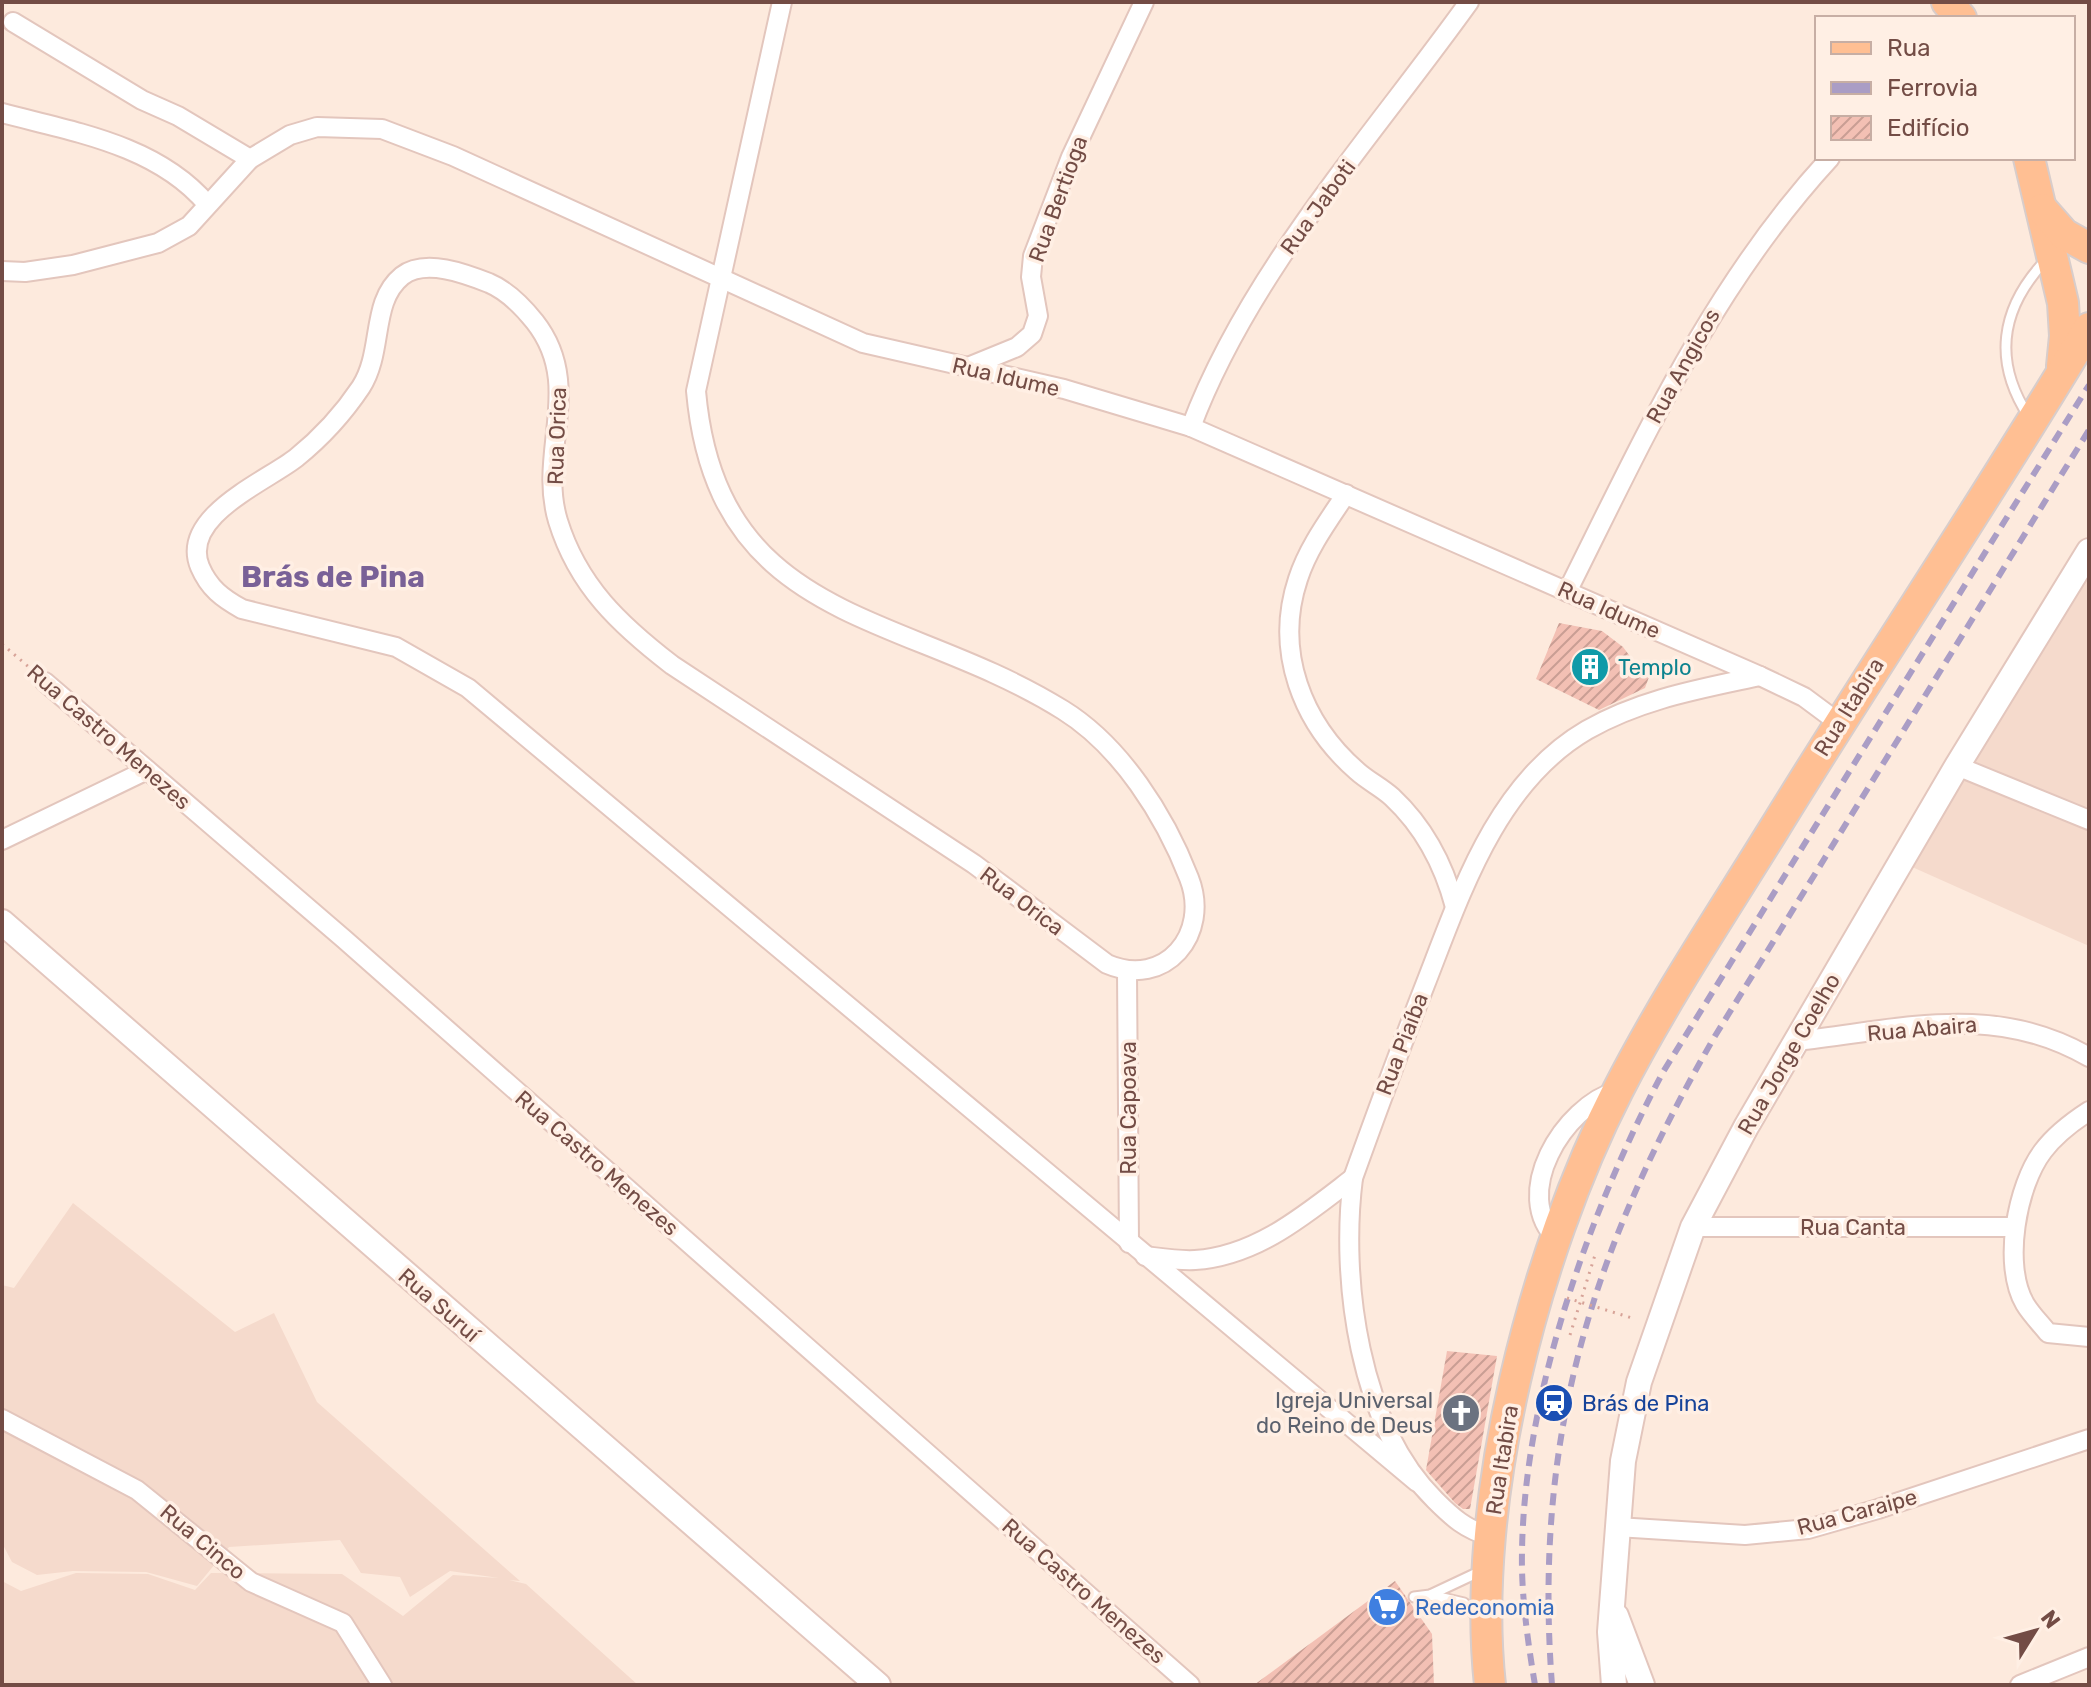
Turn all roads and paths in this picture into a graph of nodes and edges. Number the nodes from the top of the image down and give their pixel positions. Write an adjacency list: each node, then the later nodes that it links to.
1 (782, 2): 14 (street)
2 (1144, 2): 16 (street, Rua Bertioga)
3 (1469, 2): 19 (street, Rua Jaboti)
4 (13, 22): 6 (street)
5 (2, 113): 9 (street)
6 (250, 159): 9 (street, Rua Idume); 14 (street, Rua Idume)
7 (1828, 160): 22 (street, Rua Angicos)
8 (2030, 160): 10 (main road)
9 (207, 204): 13 (street, Rua Idume)
10 (2042, 209): 11 (main road); 12 (main road)
11 (2089, 248)
12 (2050, 255): 17 (main road); 18 (lane)
13 (2, 271)
14 (719, 279): 16 (street, Rua Idume); 33 (street)
15 (2089, 328): 17 (main road, Rua Itabira)
16 (968, 367): 19 (street, Rua Idume)
17 (2062, 372): 18 (main road, Rua Itabira)
18 (2031, 419): 26 (main road, Rua Itabira)
19 (1191, 427): 20 (street, Rua Idume)
20 (1346, 494): 22 (street, Rua Idume); 31 (street)
21 (2089, 551): 27 (street, Rua Jorge Coelho)
22 (1567, 592): 24 (street, Rua Idume)
23 (2, 644): 25 (path, Rua Castro Menezes)
24 (1760, 676): 26 (street, Rua Idume); 31 (street, Rua Piaíba)
25 (45, 682): 28 (street, Rua Castro Menezes)
26 (1839, 723): 52 (main road, Rua Itabira)
27 (1957, 766): 29 (street); 34 (street, Rua Jorge Coelho)
28 (147, 770): 30 (street); 60 (street, Rua Castro Menezes)
29 (2089, 820)
30 (2, 840)
31 (1455, 907): 37 (street, Rua Piaíba)
32 (2, 922): 59 (street, Rua Suruí)
33 (1127, 972): 40 (street, Rua Capoava); 40 (street, Rua Orica)
34 (1796, 1041): 35 (street, Rua Abaira); 38 (street, Rua Jorge Coelho)
35 (2089, 1057)
36 (2089, 1111): 39 (street)
37 (1353, 1178): 42 (street); 50 (street, Rua Piaíba)
38 (1693, 1227): 39 (street, Rua Canta); 51 (street, Rua Jorge Coelho)
39 (2014, 1227): 47 (street)
40 (1129, 1243): 42 (street, Rua Orica)
41 (1595, 1255): 44 (path)
42 (1145, 1256): 50 (street, Rua Orica)
43 (1567, 1298): 44 (path, bridge)
44 (1582, 1303): 45 (path, bridge); 46 (path)
45 (1632, 1318)
46 (1570, 1335)
47 (2089, 1337)
48 (2, 1419): 58 (street, Rua Cinco)
49 (2089, 1439): 51 (street, Rua Caraipe)
50 (1417, 1482): 52 (street, Rua Piaíba)
51 (1617, 1527): 55 (street, Rua Jorge Coelho)
52 (1489, 1550): 53 (lane); 56 (main road, Rua Itabira)
53 (1430, 1595): 54 (lane); 56 (lane)
54 (1414, 1597)
55 (1612, 1604): 62 (street, Rua Jorge Coelho); 63 (street)
56 (1487, 1629): 61 (main road, Rua Itabira)
57 (2089, 1657): 64 (street)
58 (382, 1685)
59 (878, 1685)
60 (1190, 1685)
61 (1490, 1685)
62 (1614, 1685)
63 (1642, 1685)
64 (2020, 1685)

